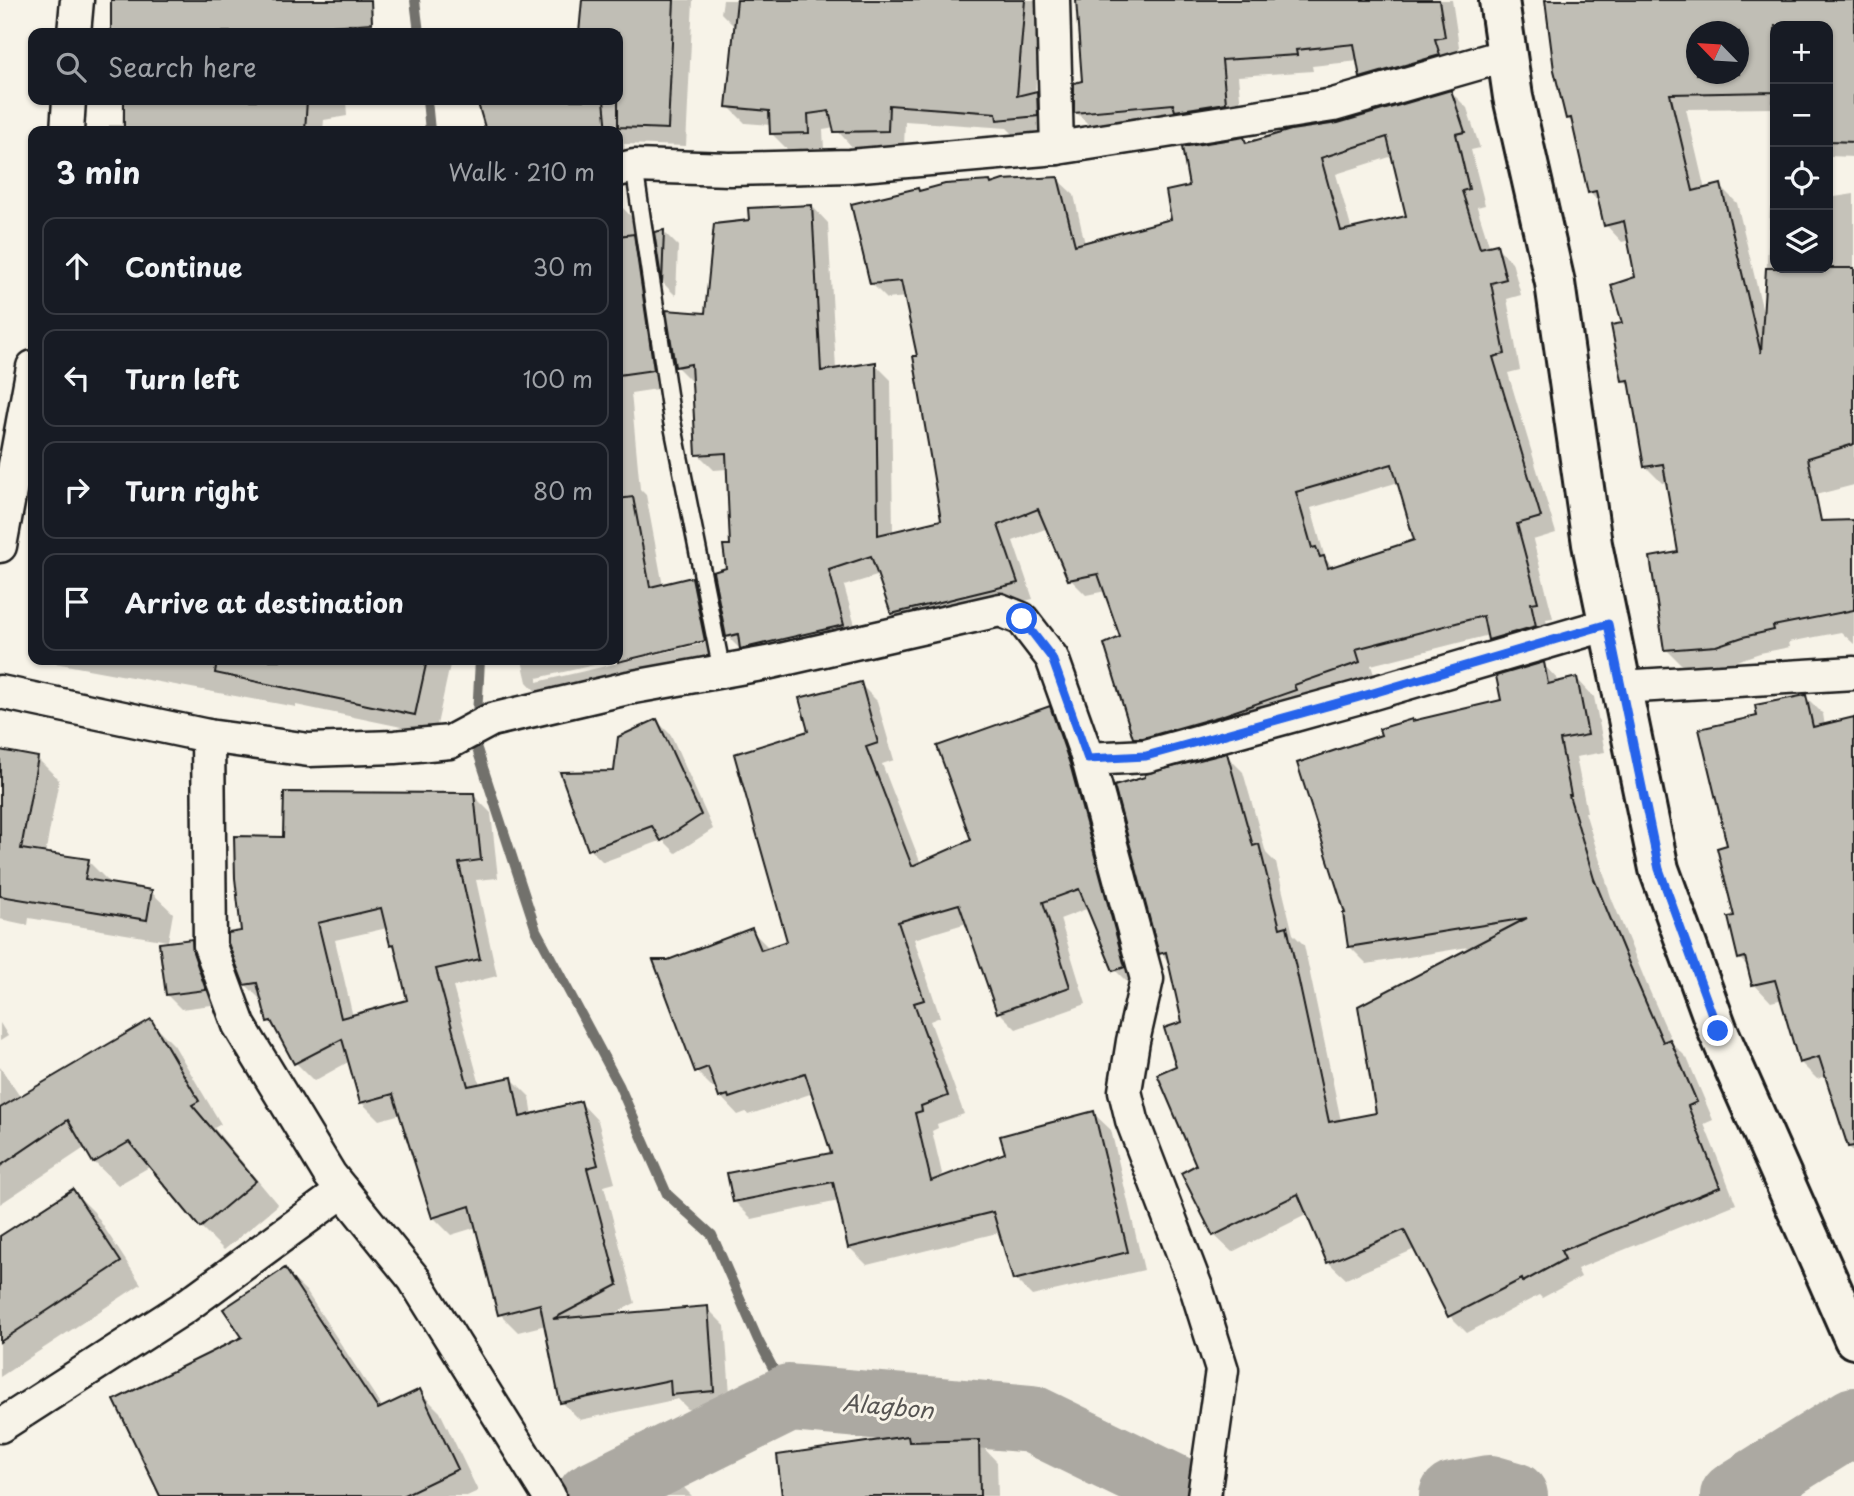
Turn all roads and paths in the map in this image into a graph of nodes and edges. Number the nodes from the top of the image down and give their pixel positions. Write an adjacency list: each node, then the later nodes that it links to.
1 (77, 0): 4 (street)
2 (1054, 0): 8 (street)
3 (1499, 0): 5 (main road)
4 (74, 28)
5 (1507, 55): 8 (street); 12 (main road)
6 (69, 105): 7 (street)
7 (67, 126)
8 (1057, 148): 9 (street)
9 (626, 168): 13 (lane)
10 (28, 394): 11 (street)
11 (0, 547)
12 (1608, 624): 15 (main road); 18 (street)
13 (722, 672): 17 (street); 18 (street)
14 (1854, 673): 15 (street)
15 (1620, 687): 20 (main road)
16 (0, 692): 17 (street)
17 (208, 736): 19 (street)
18 (1088, 759): 22 (street)
19 (343, 1191): 21 (street); 23 (street)
20 (1854, 1339)
21 (0, 1426)
22 (1206, 1481)
23 (549, 1496)

